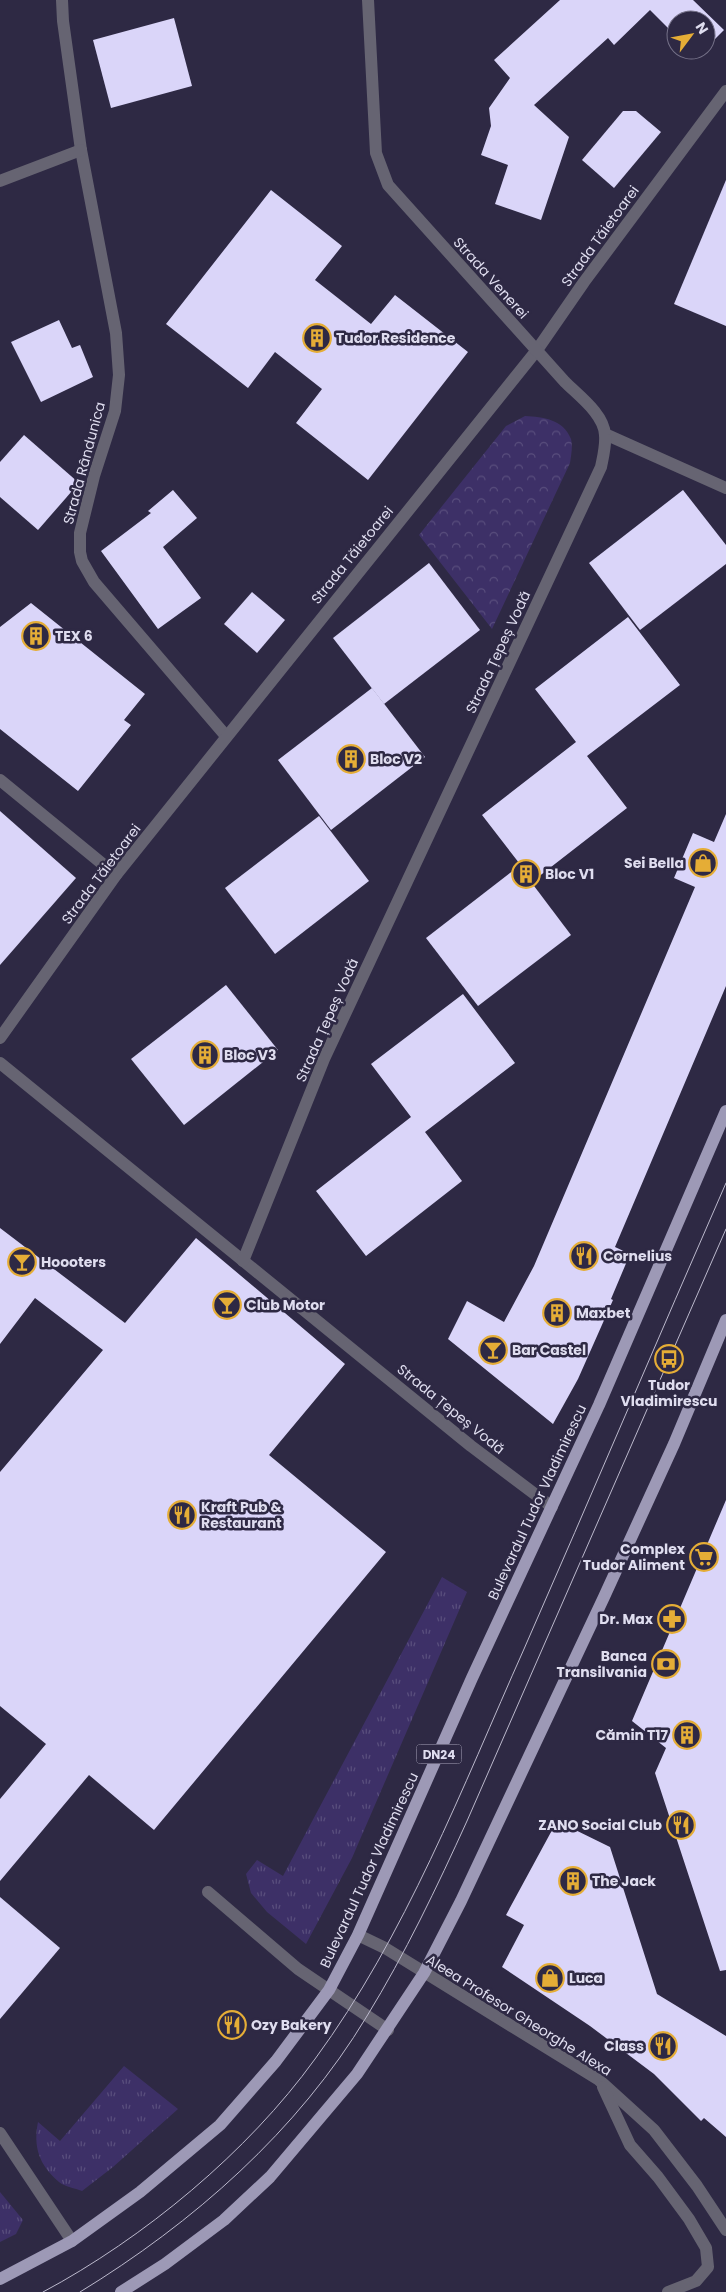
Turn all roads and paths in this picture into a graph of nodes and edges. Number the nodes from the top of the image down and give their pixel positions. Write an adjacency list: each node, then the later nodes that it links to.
1 (62, 0): 4 (street, Strada Rândunica)
2 (368, 0): 6 (street, Strada Venerei)
3 (726, 91): 6 (street, Strada Tăietoarei)
4 (81, 150): 5 (street); 9 (street, Strada Rândunica)
5 (0, 181)
6 (537, 350): 7 (street, Strada Venerei); 9 (street, Strada Tăietoarei)
7 (605, 434): 8 (street); 15 (street, Strada Țepeș Vodă)
8 (726, 488)
9 (226, 736): 11 (street, Strada Tăietoarei)
10 (0, 780): 11 (street)
11 (116, 875): 12 (street, Strada Tăietoarei)
12 (0, 1038)
13 (0, 1063): 15 (street)
14 (726, 1111): 17 (main road, Bulevardul Tudor Vladimirescu / DN24)
15 (243, 1261): 17 (street, Strada Țepeș Vodă)
16 (726, 1320): 20 (main road)
17 (552, 1507): 19 (main road, Bulevardul Tudor Vladimirescu / DN24)
18 (208, 1892): 21 (street)
19 (358, 1934): 20 (street, Aleea Profesor Gheorghe Alexa); 21 (main road, Bulevardul Tudor Vladimirescu / DN24)
20 (424, 1973): 22 (main road); 23 (street, Aleea Profesor Gheorghe Alexa)
21 (328, 1990): 22 (street); 26 (main road, Bulevardul Tudor Vladimirescu / DN24)
22 (388, 2030): 28 (main road)
23 (600, 2080): 25 (street, Aleea Profesor Gheorghe Alexa); 29 (street)
24 (0, 2134): 26 (street)
25 (726, 2230)
26 (72, 2241): 27 (main road, Bulevardul Tudor Vladimirescu / DN24)
27 (0, 2279)
28 (121, 2292)
29 (668, 2292)

